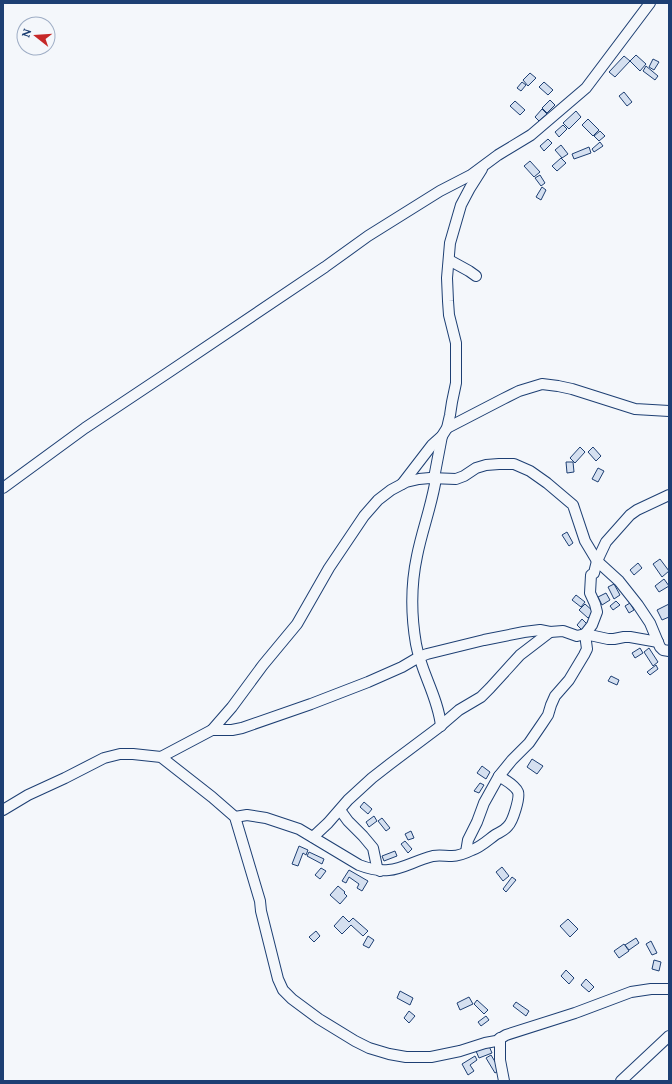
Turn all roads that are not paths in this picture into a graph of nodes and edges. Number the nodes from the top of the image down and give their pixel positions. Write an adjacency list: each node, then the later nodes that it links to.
1 (650, 3): 2 (street)
2 (484, 166): 3 (street); 9 (street)
3 (448, 260): 4 (street); 6 (street)
4 (476, 276)
5 (669, 411): 6 (street)
6 (444, 432): 7 (street); 8 (street)
7 (435, 478): 8 (street); 11 (street); 16 (street)
8 (401, 485): 18 (street)
9 (3, 488)
10 (669, 495): 11 (street)
11 (597, 561): 13 (street); 14 (street)
12 (550, 632): 13 (street); 16 (street); 17 (street)
13 (585, 634): 14 (street); 20 (street)
14 (658, 642): 15 (street)
15 (669, 651)
16 (419, 657): 17 (street); 18 (street)
17 (441, 726): 22 (street)
18 (212, 730): 19 (street)
19 (160, 757): 21 (street); 23 (street)
20 (499, 776): 25 (street); 25 (street)
21 (3, 810)
22 (340, 810): 24 (street); 26 (street)
23 (235, 817): 24 (street); 29 (street)
24 (313, 837): 26 (street)
25 (466, 852): 26 (street)
26 (380, 871)
27 (669, 989): 29 (street)
28 (669, 1036): 31 (street)
29 (500, 1038): 30 (street)
30 (504, 1081)
31 (621, 1081)

